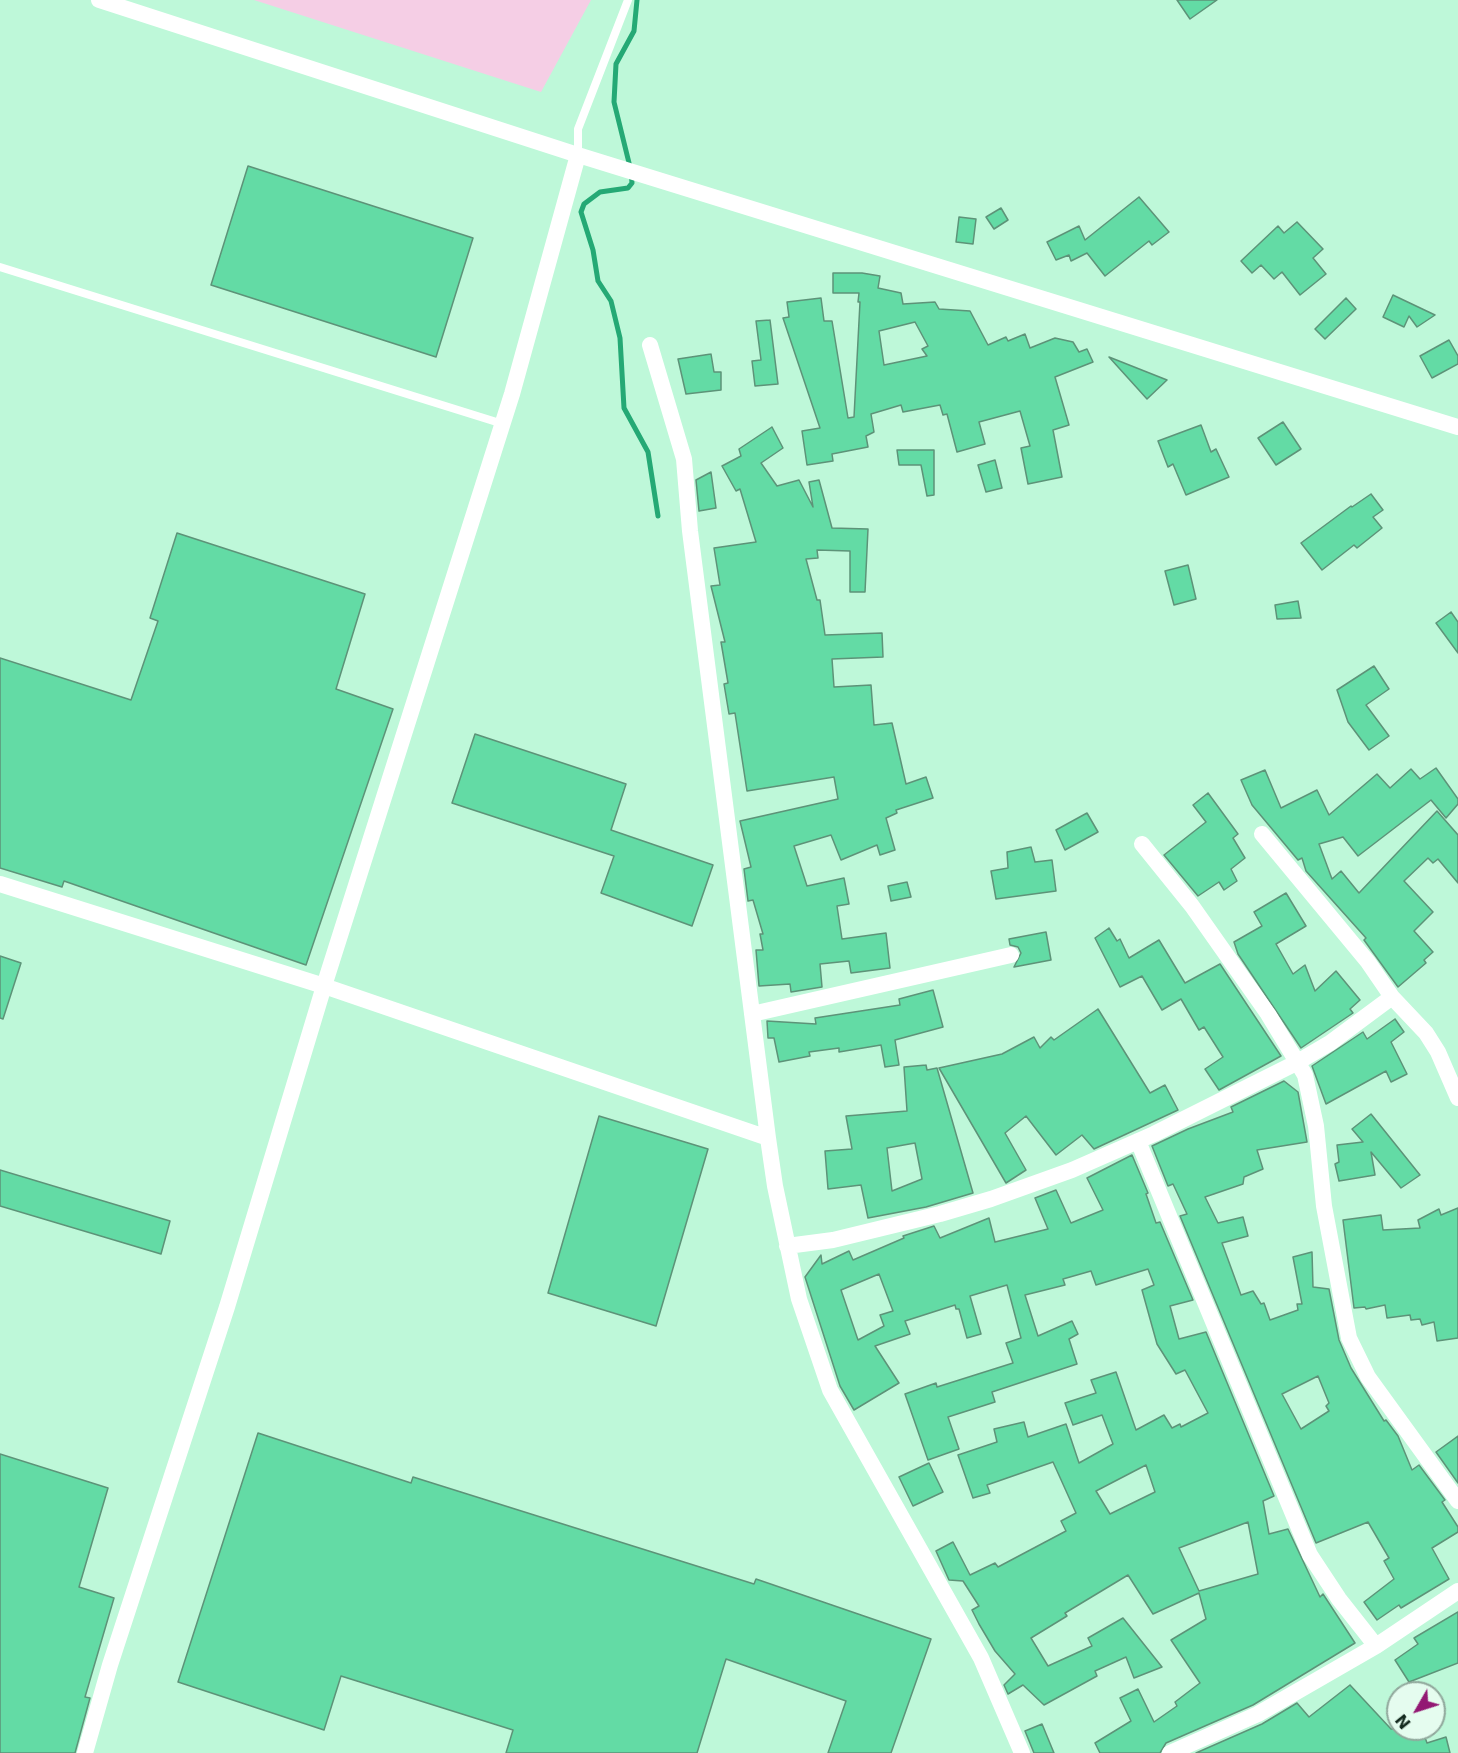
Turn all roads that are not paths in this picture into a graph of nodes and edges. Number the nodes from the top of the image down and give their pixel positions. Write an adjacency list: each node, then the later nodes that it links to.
1 (99, 0): 3 (street)
2 (628, 0): 3 (lane)
3 (578, 155): 6 (street); 7 (street)
4 (0, 267): 6 (lane)
5 (650, 345): 14 (street)
6 (503, 424): 12 (street)
7 (1458, 427)
8 (1263, 834): 13 (street)
9 (1142, 844): 15 (street)
10 (0, 884): 12 (street)
11 (1011, 955): 14 (street)
12 (324, 986): 17 (street); 23 (street)
13 (1392, 997): 15 (street); 16 (street)
14 (752, 1014): 17 (street)
15 (1296, 1063): 18 (street); 20 (street)
16 (1458, 1098)
17 (768, 1138): 19 (street)
18 (1138, 1141): 19 (street); 22 (street)
19 (787, 1246): 24 (street)
20 (1458, 1501)
21 (1458, 1591): 22 (street)
22 (1376, 1646): 25 (street)
23 (86, 1753)
24 (1022, 1753)
25 (1170, 1753)

